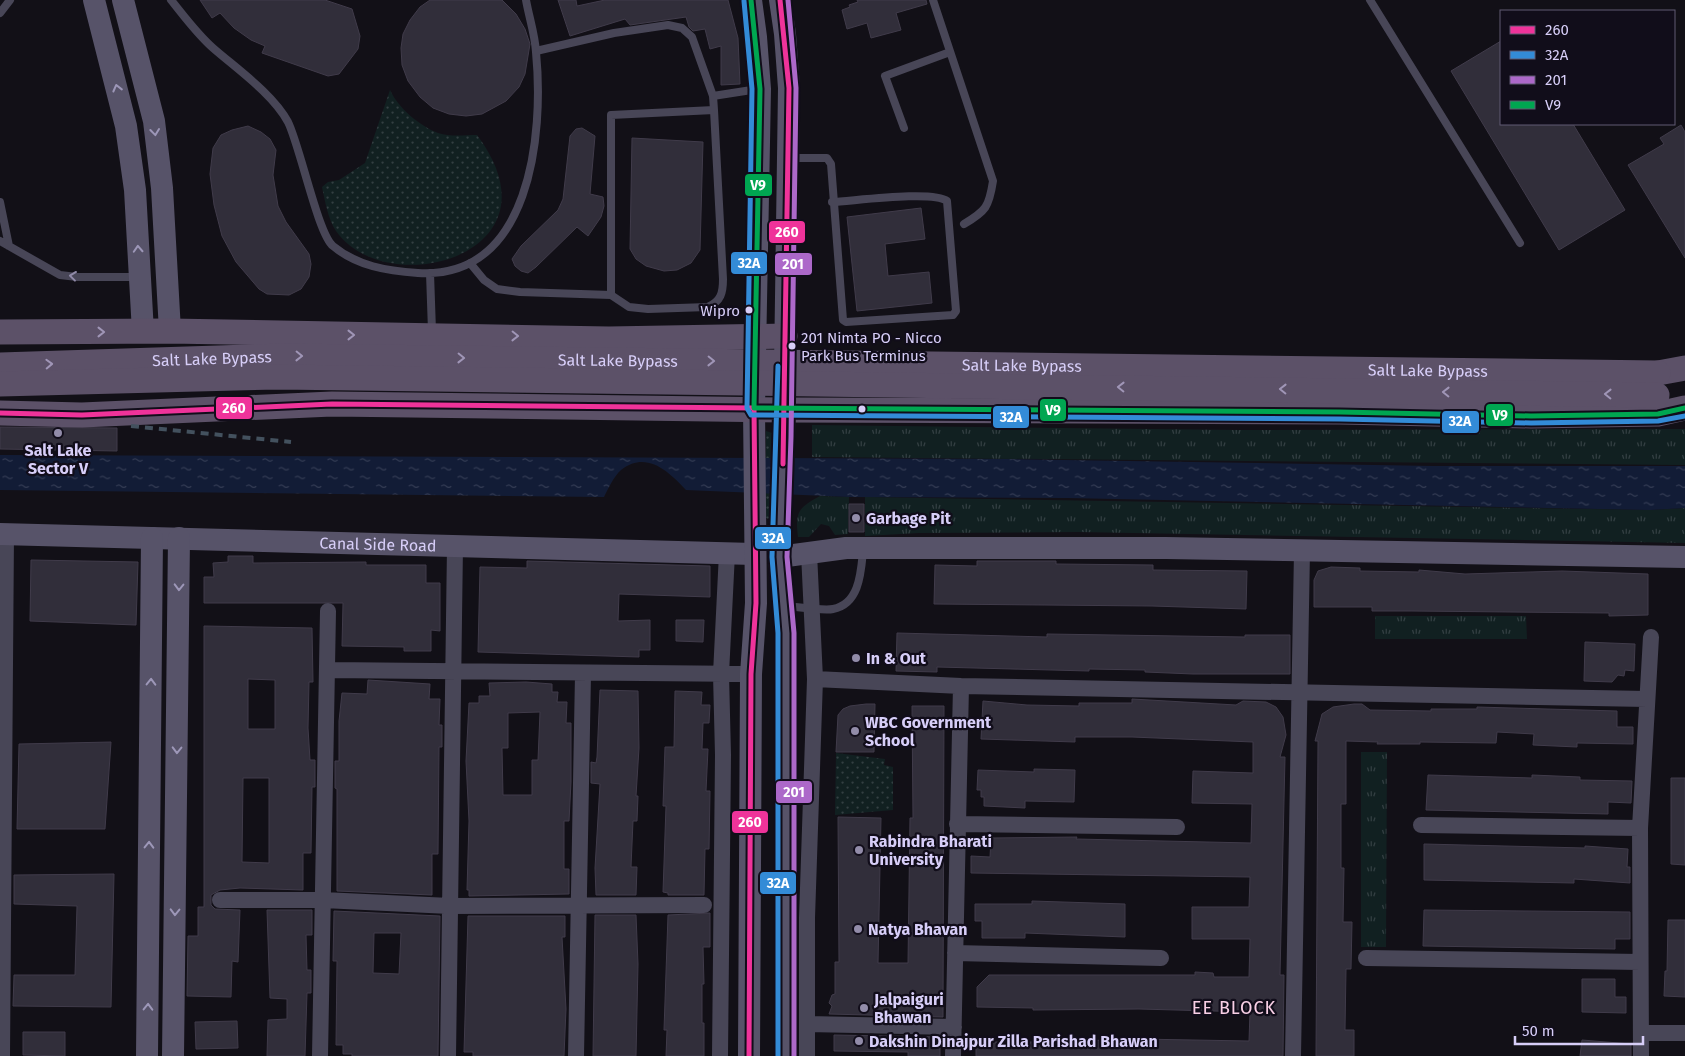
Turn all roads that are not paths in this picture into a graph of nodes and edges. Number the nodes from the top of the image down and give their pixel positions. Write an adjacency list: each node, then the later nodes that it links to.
1 (10, 0): 10 (lane)
2 (94, 0): 11 (street)
3 (170, 0): 26 (lane)
4 (526, 0): 12 (lane)
5 (751, 0): 14 (street)
6 (780, 0): 18 (street)
7 (933, 0): 13 (lane)
8 (1370, 0): 23 (lane)
9 (125, 9): 11 (street); 29 (street, one-way to 29)
10 (0, 13)
11 (100, 23): 27 (street, one-way to 11)
12 (536, 51): 15 (lane); 25 (lane)
13 (950, 52): 17 (lane); 21 (lane)
14 (760, 89): 15 (lane); 32 (street)
15 (713, 96): 16 (lane)
16 (714, 110): 28 (lane); 28 (lane)
17 (904, 128)
18 (788, 158): 20 (lane); 33 (street)
19 (0, 202): 24 (lane)
20 (832, 202): 20 (lane)
21 (964, 224)
22 (0, 241): 24 (lane)
23 (1520, 243)
24 (10, 246): 27 (lane, one-way to 24)
25 (470, 263): 26 (lane); 28 (lane)
26 (430, 273): 34 (lane)
27 (140, 277): 31 (street)
28 (611, 294)
29 (170, 331): 31 (main road); 34 (main road, one-way to 34)
30 (0, 332): 31 (main road, one-way to 31)
31 (143, 332)
32 (756, 336): 33 (main road); 34 (main road, one-way to 32); 41 (street)
33 (785, 336): 43 (street)
34 (432, 344): 39 (lane)
35 (0, 365): 38 (main road, Salt Lake Bypass, one-way to 38, bridge)
36 (1685, 368): 38 (main road, Salt Lake Bypass)
37 (0, 384): 38 (main road, one-way to 37, bridge)
38 (1657, 384): 40 (main road)
39 (434, 396): 41 (main road); 44 (main road)
40 (1685, 398)
41 (754, 408): 43 (main road); 54 (street)
42 (1685, 408): 43 (main road)
43 (784, 410): 51 (street)
44 (0, 413)
45 (3, 534): 46 (street, Canal Side Road); 66 (street)
46 (152, 538): 47 (street, Canal Side Road); 90 (street, one-way to 46)
47 (179, 538): 48 (street, Canal Side Road); 91 (street, one-way to 91)
48 (455, 546): 52 (street, Canal Side Road); 61 (street)
49 (864, 548): 50 (street); 53 (street); 57 (lane)
50 (1302, 551): 55 (street); 68 (street)
51 (779, 552): 53 (street); 56 (street)
52 (727, 553): 54 (street, Canal Side Road); 63 (street)
53 (810, 553): 57 (street)
54 (754, 554): 64 (street)
55 (1685, 557)
56 (784, 606): 57 (lane); 83 (street)
57 (812, 607): 65 (street)
58 (328, 611): 60 (street)
59 (1651, 637): 69 (street)
60 (328, 670): 61 (street); 75 (street)
61 (454, 671): 62 (street); 78 (street)
62 (583, 674): 63 (street); 76 (street)
63 (721, 674): 64 (street); 95 (street)
64 (752, 674): 84 (street)
65 (815, 679): 67 (street); 85 (street)
66 (3, 684): 89 (street)
67 (961, 686): 68 (street); 70 (street)
68 (1298, 692): 69 (street); 100 (street)
69 (1647, 699): 73 (street)
70 (957, 824): 72 (street); 79 (street)
71 (1421, 825): 73 (street)
72 (1177, 827)
73 (1640, 828): 82 (street)
74 (220, 900): 75 (street)
75 (323, 900): 78 (street); 92 (street)
76 (579, 905): 77 (street); 78 (street); 94 (street)
77 (704, 905)
78 (450, 906): 93 (street)
79 (955, 953): 80 (street); 86 (street)
80 (1162, 958)
81 (1366, 958): 82 (street)
82 (1640, 962): 87 (street)
83 (786, 998): 84 (street); 97 (street)
84 (750, 999): 96 (street)
85 (807, 1024): 86 (street); 98 (street)
86 (954, 1027): 99 (street)
87 (1641, 1033): 88 (street); 101 (street)
88 (1685, 1033)
89 (2, 1056)
90 (147, 1056)
91 (173, 1056)
92 (320, 1056)
93 (448, 1056)
94 (576, 1056)
95 (720, 1056)
96 (749, 1056)
97 (786, 1056)
98 (807, 1056)
99 (953, 1056)
100 (1293, 1056)
101 (1641, 1056)

